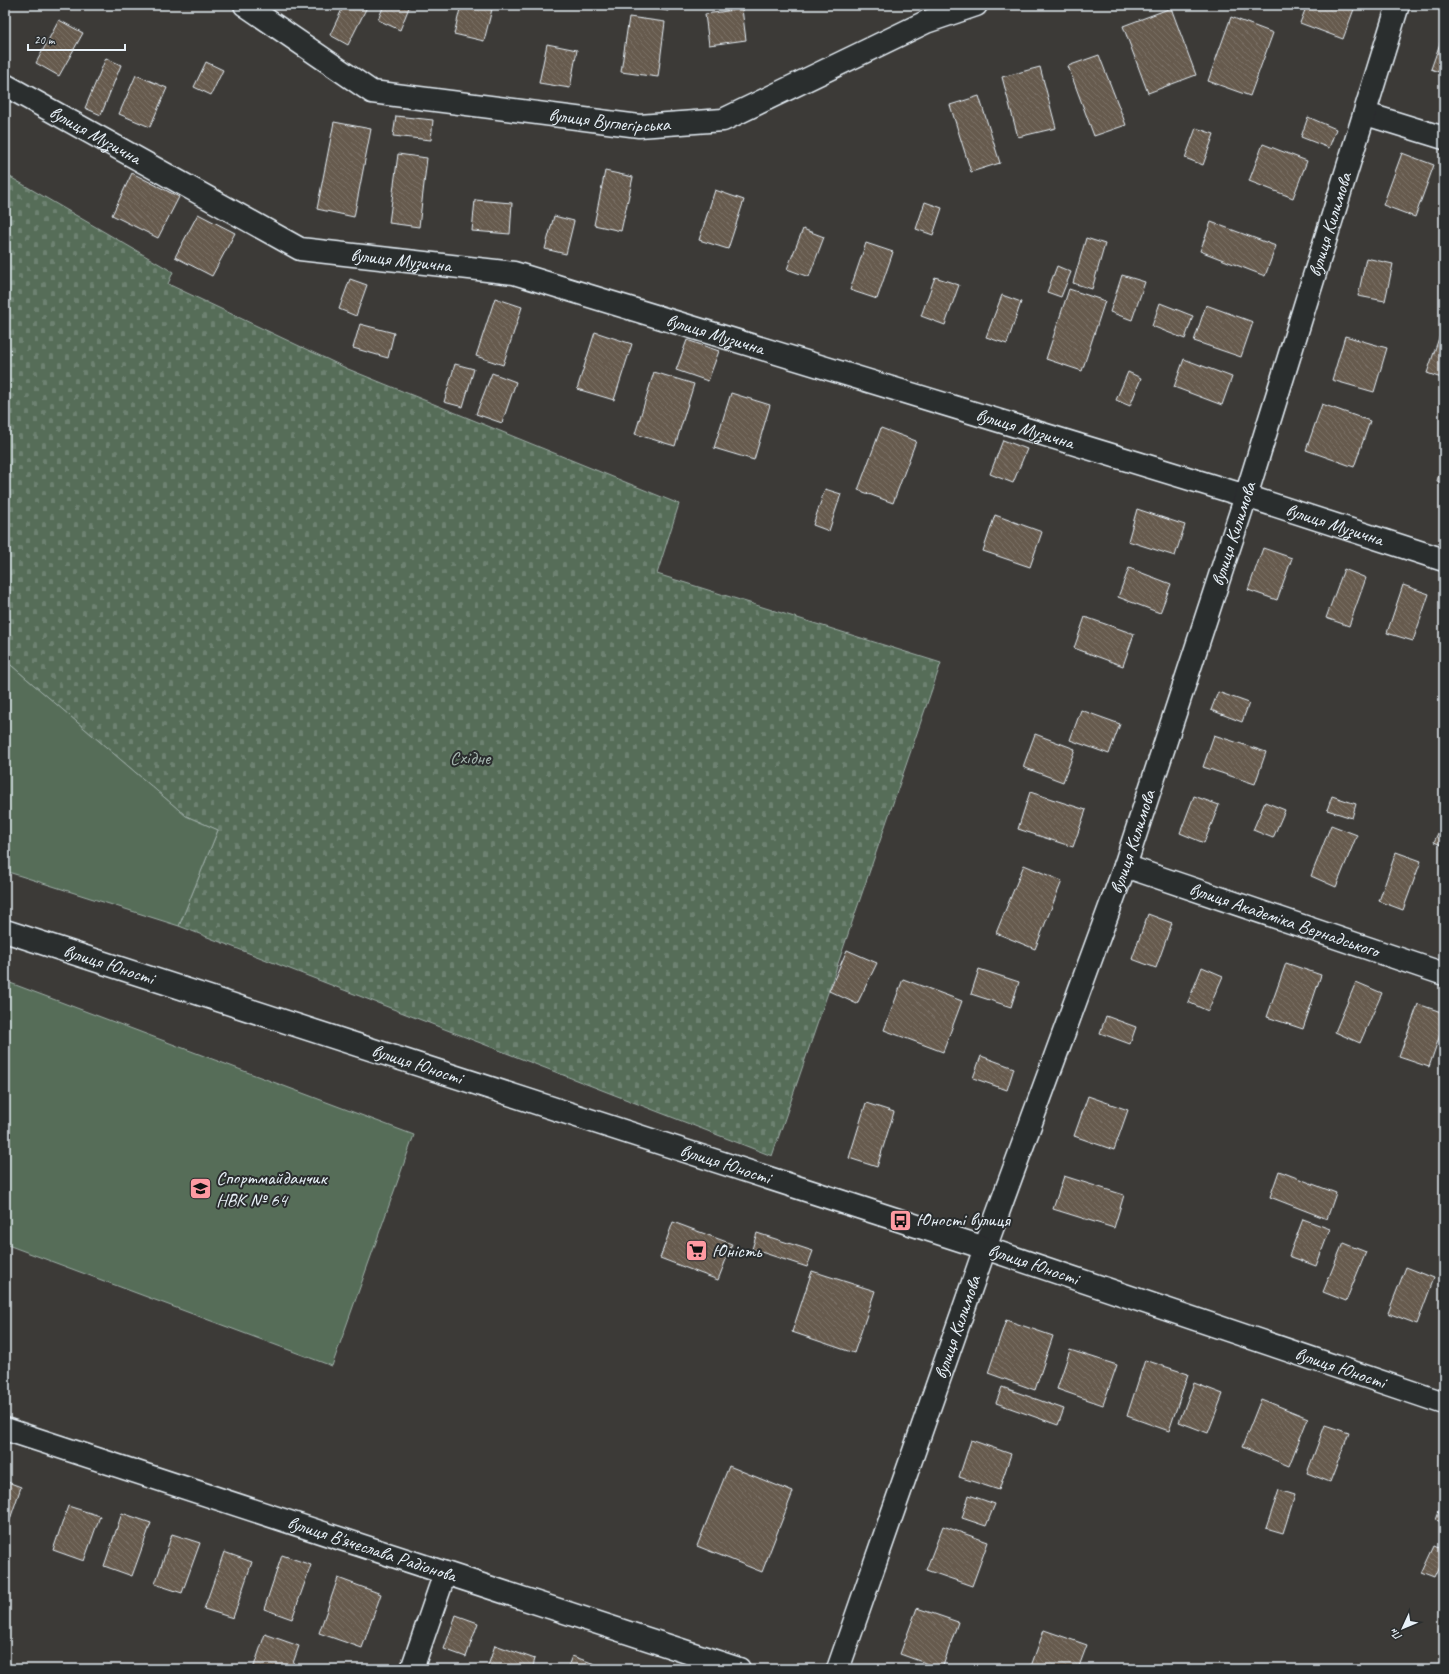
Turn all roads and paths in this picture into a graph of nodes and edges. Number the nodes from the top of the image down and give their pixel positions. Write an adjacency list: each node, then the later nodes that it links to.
1 (245, 5): 2 (street, вулиця Вуглегірська)
2 (976, 5)
3 (1398, 5): 5 (street, вулиця Килимова)
4 (5, 85): 7 (street, вулиця Музична)
5 (1366, 114): 6 (street); 7 (street, вулиця Килимова)
6 (1444, 138)
7 (1246, 496): 8 (street, вулиця Музична); 9 (street, вулиця Килимова)
8 (1444, 560)
9 (1125, 866): 11 (street, вулиця Академіка Вернадського); 12 (street, вулиця Килимова)
10 (5, 931): 12 (street, вулиця Юності)
11 (1444, 974)
12 (985, 1248): 13 (street, вулиця Юності); 18 (street, вулиця Килимова)
13 (1444, 1403)
14 (5, 1429): 15 (street, вулиця В'ячеслава Радіонова)
15 (445, 1573): 16 (street); 17 (street, вулиця В'ячеслава Радіонова)
16 (412, 1669)
17 (739, 1669)
18 (838, 1669)

